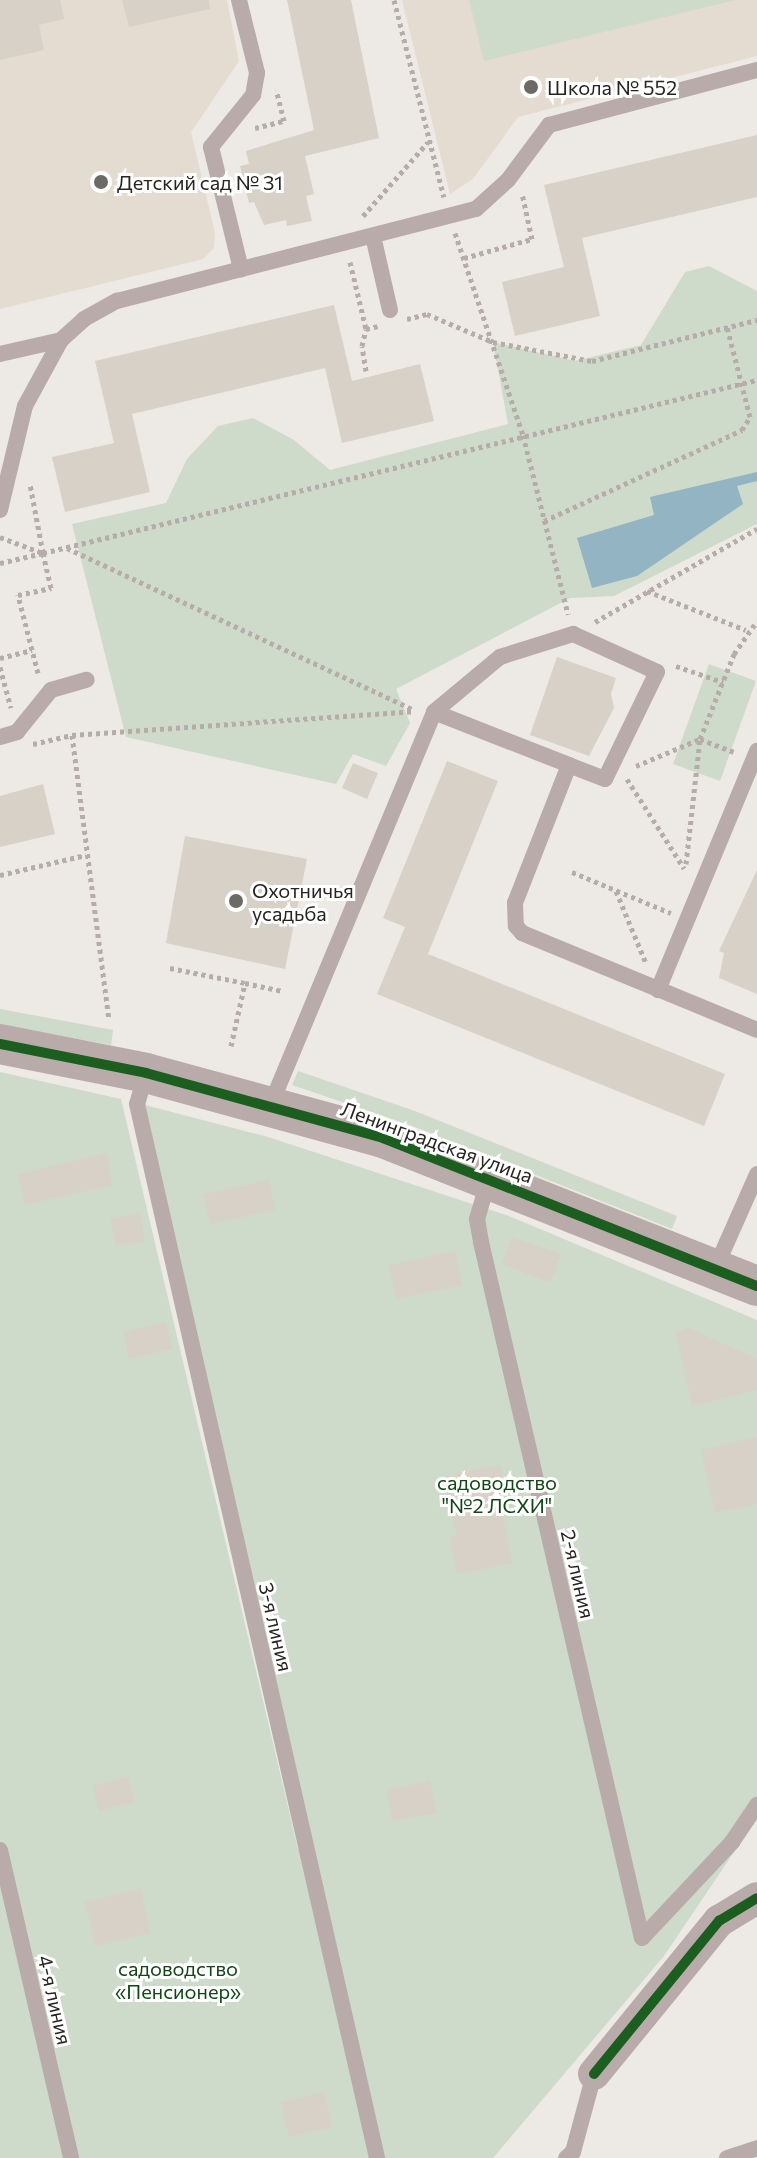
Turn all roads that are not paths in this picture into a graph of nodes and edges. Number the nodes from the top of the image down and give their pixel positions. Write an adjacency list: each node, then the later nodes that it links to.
1 (239, 0): 4 (lane)
2 (757, 70): 3 (lane)
3 (373, 236): 4 (lane); 5 (lane)
4 (241, 269): 6 (lane)
5 (393, 316)
6 (61, 340): 7 (lane); 8 (lane)
7 (0, 354)
8 (0, 510)
9 (87, 680): 11 (lane)
10 (434, 712): 13 (lane); 13 (lane); 18 (lane)
11 (0, 737)
12 (755, 756): 14 (lane)
13 (569, 765): 14 (lane)
14 (658, 990): 15 (lane)
15 (757, 1030)
16 (0, 1044): 17 (street, Ленинградская улица)
17 (142, 1089): 18 (street, Ленинградская улица); 29 (lane, 3-я линия)
18 (271, 1104): 20 (street, Ленинградская улица)
19 (757, 1174): 21 (lane)
20 (488, 1179): 21 (street, Ленинградская улица); 23 (lane, 2-я линия)
21 (715, 1269): 22 (street, Ленинградская улица)
22 (757, 1286)
23 (757, 1805)
24 (0, 1850): 28 (lane, 4-я линия)
25 (757, 1898): 26 (street)
26 (594, 2074): 30 (lane)
27 (757, 2148): 31 (lane)
28 (71, 2158)
29 (377, 2158)
30 (566, 2158)
31 (727, 2158)

